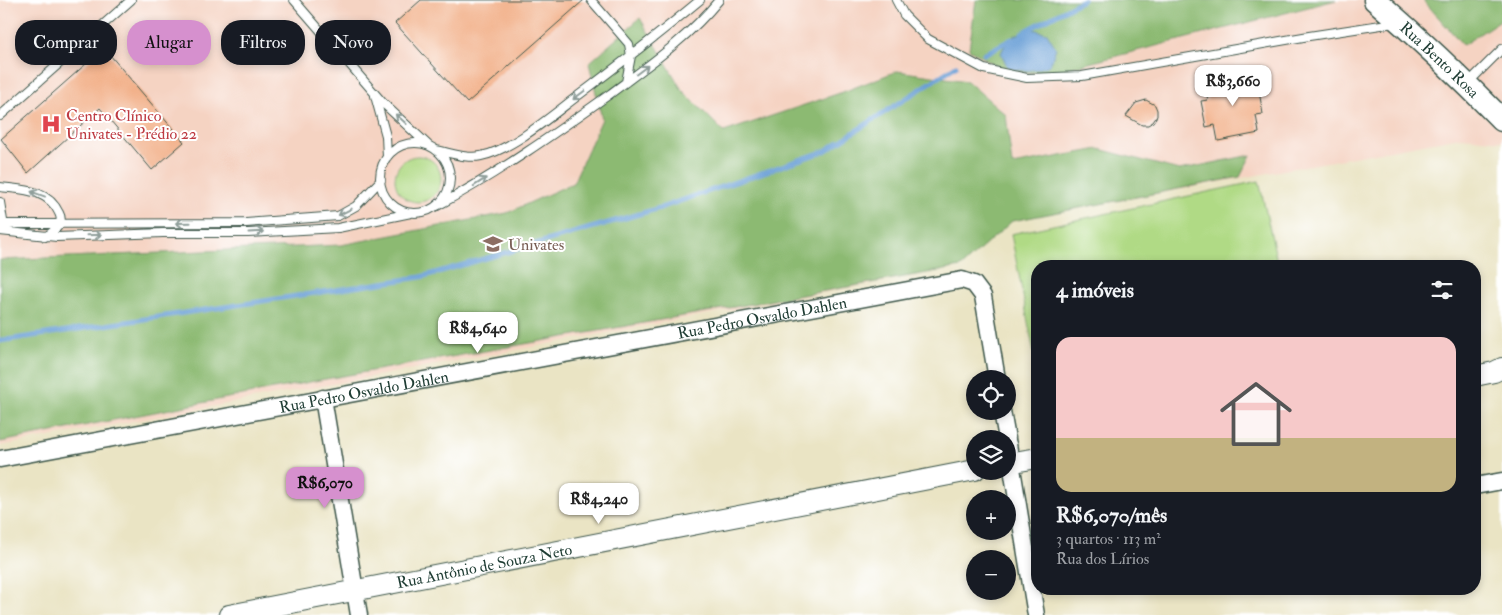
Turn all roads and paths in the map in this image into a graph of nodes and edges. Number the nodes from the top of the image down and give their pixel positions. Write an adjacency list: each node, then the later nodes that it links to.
1 (131, 0): 14 (lane)
2 (294, 0): 13 (lane)
3 (591, 0): 10 (lane)
4 (700, 0): 10 (lane)
5 (719, 0): 11 (lane, one-way to 5)
6 (896, 0): 8 (lane)
7 (1375, 0): 8 (main road, Rua Bento Rosa)
8 (1401, 22): 12 (main road, Rua Bento Rosa)
9 (1502, 50): 12 (lane)
10 (631, 56): 11 (lane); 17 (lane, one-way to 17)
11 (626, 82): 22 (lane, one-way to 11)
12 (1467, 84): 15 (main road, Rua Bento Rosa)
13 (374, 92): 16 (lane, one-way to 13); 18 (lane)
14 (0, 116)
15 (1502, 120)
16 (429, 146): 17 (lane); 18 (lane)
17 (436, 150): 22 (lane)
18 (387, 157): 19 (lane)
19 (381, 180): 23 (lane); 24 (lane, one-way to 24)
20 (0, 187): 24 (lane, one-way to 20)
21 (0, 202): 25 (lane)
22 (437, 206): 23 (lane)
23 (411, 213): 26 (lane, one-way to 23)
24 (61, 223): 25 (lane); 26 (lane)
25 (2, 228): 26 (lane)
26 (45, 236)
27 (1502, 368): 29 (street)
28 (995, 370): 30 (street, Rua Pedro Osvaldo Dahlen)
29 (1481, 375)
30 (323, 398): 33 (street, Rua Pedro Osvaldo Dahlen); 39 (street)
31 (1016, 457): 32 (street)
32 (1031, 458)
33 (0, 459)
34 (966, 472): 39 (street, Rua Antônio de Souza Neto)
35 (1013, 480): 38 (street)
36 (1502, 482): 37 (street)
37 (1481, 485)
38 (1031, 586)
39 (354, 591): 41 (street, Rua Antônio de Souza Neto); 42 (street)
40 (1033, 595): 43 (street)
41 (229, 615)
42 (359, 615)
43 (1036, 615)

